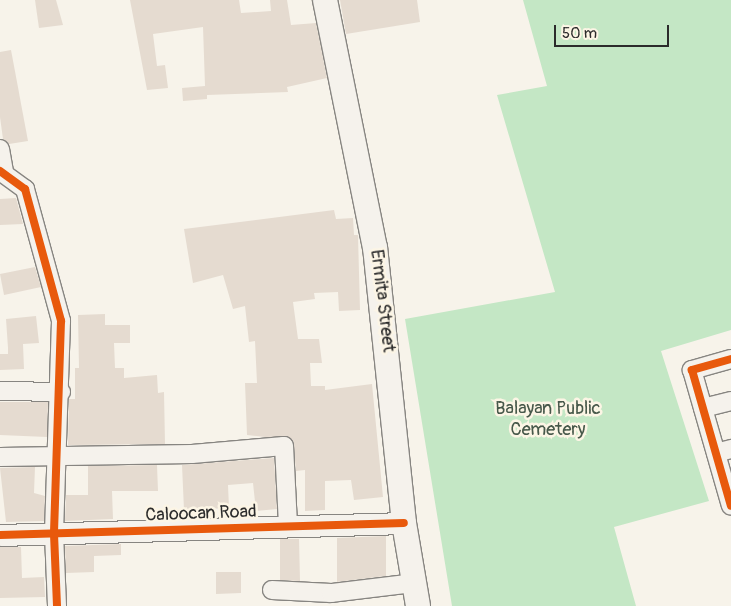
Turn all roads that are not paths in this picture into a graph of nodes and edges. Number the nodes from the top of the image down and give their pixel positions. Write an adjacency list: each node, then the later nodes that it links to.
1 (325, 0): 13 (main road, Ermita Street)
2 (0, 149): 3 (street)
3 (2, 171): 6 (street)
4 (731, 359): 8 (street)
5 (0, 391): 6 (street)
6 (61, 392): 11 (street)
7 (731, 401): 8 (street)
8 (703, 408): 9 (street)
9 (724, 451): 12 (street)
10 (0, 457): 11 (street)
11 (59, 457): 14 (street); 15 (street)
12 (731, 506)
13 (404, 523): 14 (street, Caloocan Road); 17 (main road, Ermita Street)
14 (288, 526): 15 (street, Caloocan Road)
15 (54, 534): 16 (street, Caloocan Road); 19 (street)
16 (0, 535)
17 (414, 583): 18 (street); 20 (main road, Ermita Street)
18 (272, 590)
19 (57, 606)
20 (418, 606)

